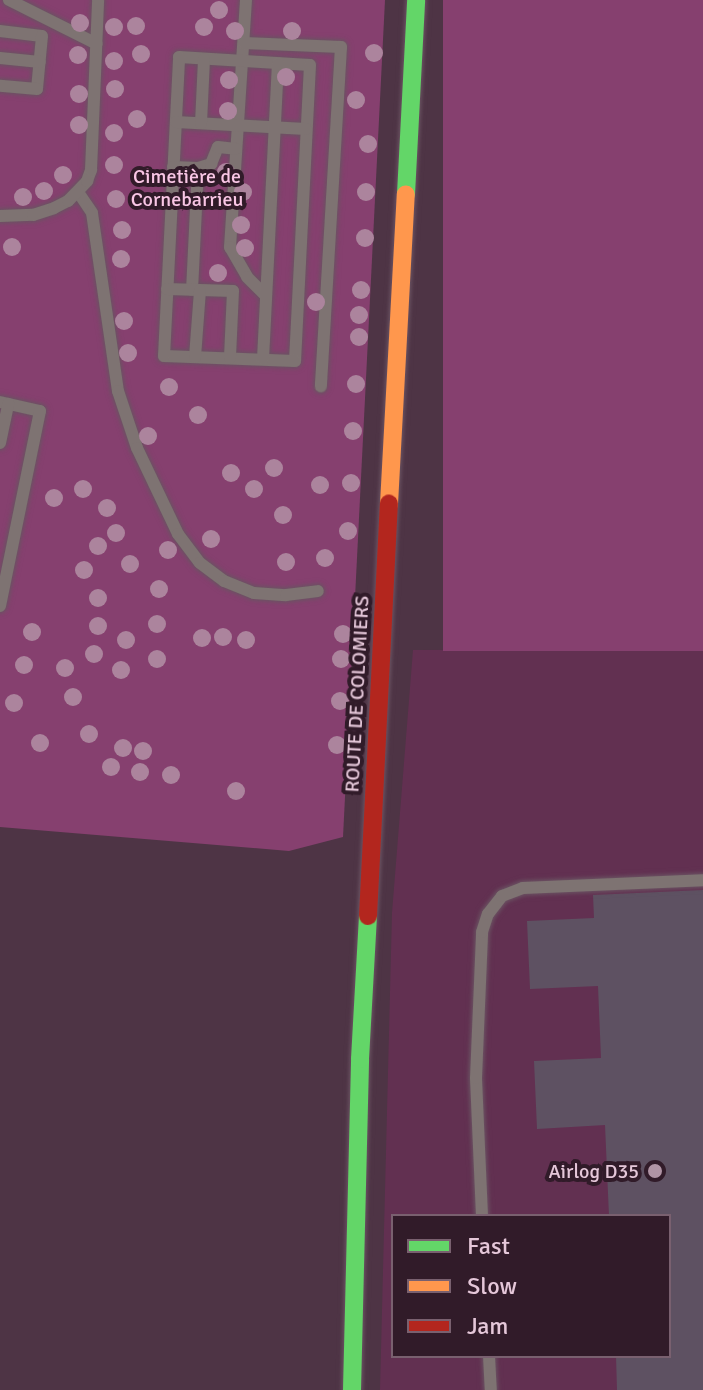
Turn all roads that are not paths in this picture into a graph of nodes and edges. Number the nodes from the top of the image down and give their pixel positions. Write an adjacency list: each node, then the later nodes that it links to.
1 (9, 0): 7 (lane)
2 (98, 0): 7 (lane)
3 (246, 0): 6 (lane)
4 (416, 0): 41 (main road, ROUTE DE COLOMIERS)
5 (0, 31): 11 (lane)
6 (244, 43): 10 (lane); 33 (lane)
7 (97, 44): 22 (lane)
8 (0, 58): 11 (lane)
9 (204, 59): 10 (lane); 14 (lane); 15 (lane)
10 (242, 61): 12 (lane); 16 (lane)
11 (40, 62): 13 (lane)
12 (278, 63): 17 (lane); 18 (lane)
13 (0, 86)
14 (176, 122): 15 (lane); 20 (lane)
15 (201, 123): 16 (lane)
16 (238, 125): 17 (lane); 19 (lane)
17 (275, 127): 18 (lane); 24 (lane)
18 (306, 129): 32 (lane)
19 (236, 149): 21 (lane); 25 (lane)
20 (173, 167): 21 (lane); 26 (lane)
21 (198, 168): 27 (lane)
22 (78, 192): 23 (lane); 36 (lane)
23 (0, 216)
24 (268, 253): 25 (lane); 29 (lane)
25 (247, 277): 28 (lane); 29 (lane)
26 (167, 289): 27 (lane); 30 (lane)
27 (196, 290): 28 (lane); 30 (lane)
28 (233, 291): 31 (lane)
29 (266, 296): 32 (lane)
30 (195, 357): 31 (lane)
31 (230, 358): 32 (lane)
32 (263, 359)
33 (321, 386)
34 (4, 403): 35 (lane); 37 (lane)
35 (0, 443)
36 (318, 591)
37 (0, 606)
38 (703, 880): 39 (lane)
39 (482, 1214)
40 (489, 1358): 42 (lane)
41 (352, 1390)
42 (491, 1390)

